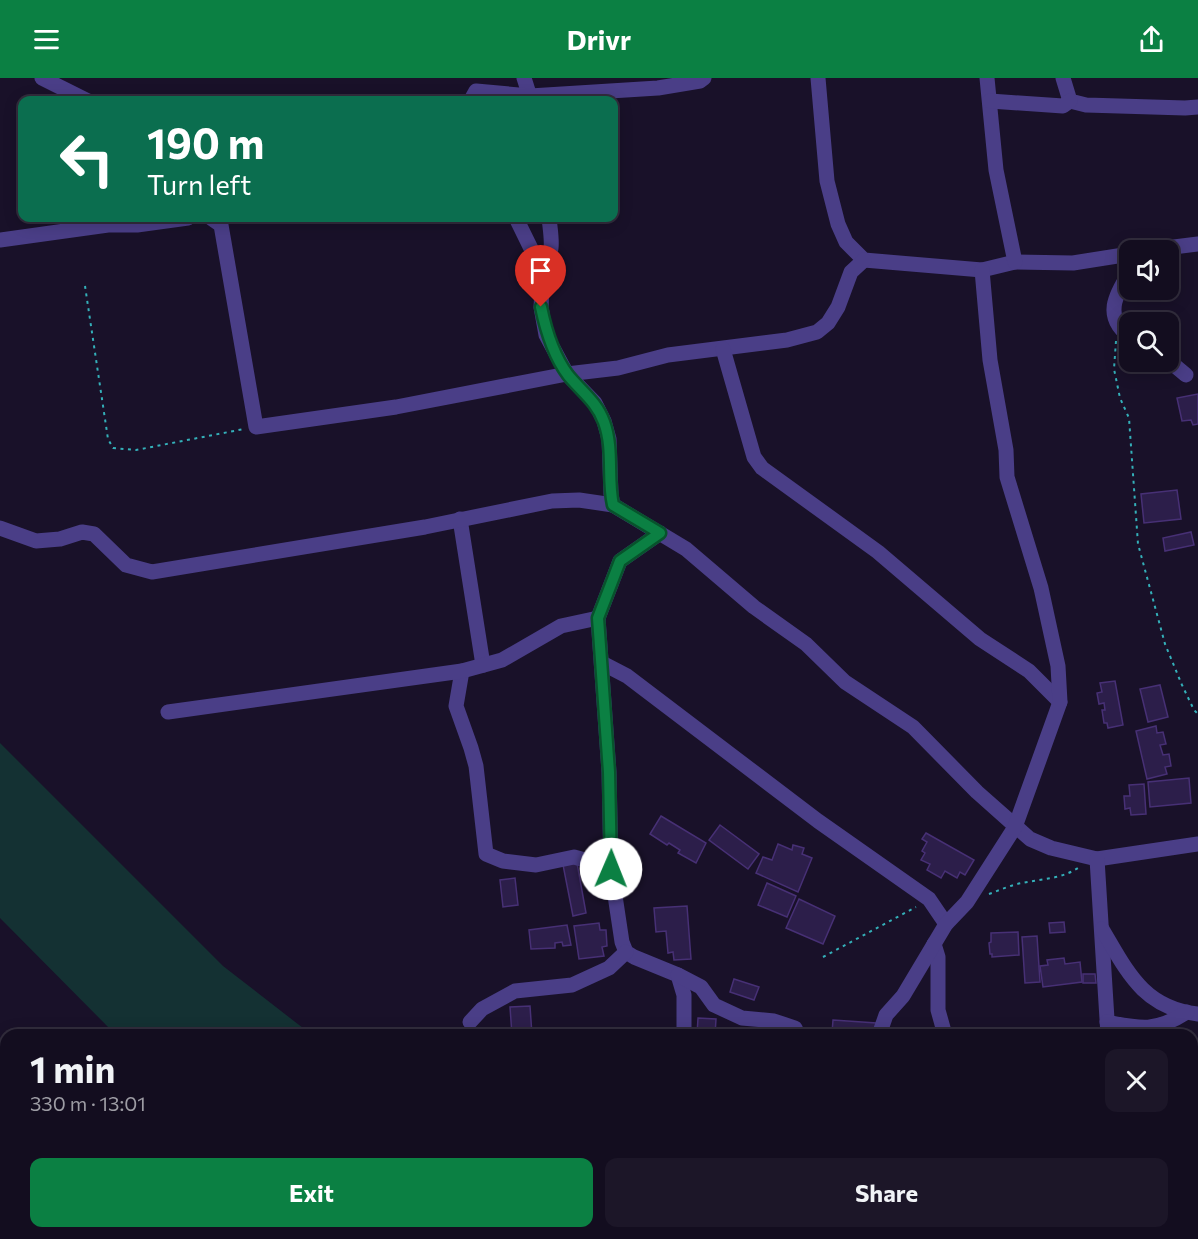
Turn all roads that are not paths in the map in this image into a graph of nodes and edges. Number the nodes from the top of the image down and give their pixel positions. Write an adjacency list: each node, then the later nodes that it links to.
1 (42, 78): 7 (street)
2 (524, 78): 10 (street)
3 (704, 78): 11 (street)
4 (818, 78): 23 (street)
5 (987, 78): 12 (street)
6 (1063, 78): 13 (street)
7 (78, 96)
8 (473, 96): 9 (street)
9 (515, 96)
10 (530, 96)
11 (556, 96)
12 (990, 101): 13 (street); 24 (street)
13 (1070, 101): 14 (street)
14 (1198, 107)
15 (159, 222): 19 (street)
16 (217, 222): 31 (street)
17 (518, 222): 26 (street)
18 (550, 222): 26 (street)
19 (0, 240)
20 (1198, 244): 21 (street)
21 (1179, 246)
22 (1119, 256): 24 (street)
23 (864, 260): 25 (street); 29 (street)
24 (1015, 262): 25 (street)
25 (982, 270): 41 (street)
26 (543, 273): 31 (street)
27 (1119, 291): 28 (street)
28 (1119, 324)
29 (723, 349): 31 (street); 41 (street)
30 (1179, 369): 32 (street)
31 (567, 374): 33 (street)
32 (1186, 375)
33 (613, 505): 34 (street); 36 (street)
34 (460, 519): 35 (street); 39 (street)
35 (0, 528)
36 (660, 533): 37 (street); 43 (street)
37 (598, 618): 38 (street); 39 (street)
38 (602, 663): 46 (street); 47 (street)
39 (483, 665): 40 (street)
40 (462, 671): 42 (street); 46 (street)
41 (1060, 702): 43 (street)
42 (168, 712)
43 (1015, 826): 45 (street); 47 (street)
44 (1198, 844): 45 (street)
45 (1093, 858): 48 (street)
46 (611, 869): 50 (street)
47 (946, 924): 49 (street)
48 (1100, 926): 52 (street); 58 (street)
49 (934, 944): 56 (street); 57 (street)
50 (626, 952): 51 (street); 53 (street)
51 (678, 975): 54 (street); 55 (street)
52 (1192, 1013): 58 (street)
53 (470, 1022)
54 (684, 1029)
55 (795, 1029)
56 (881, 1029)
57 (943, 1029)
58 (1107, 1029)

